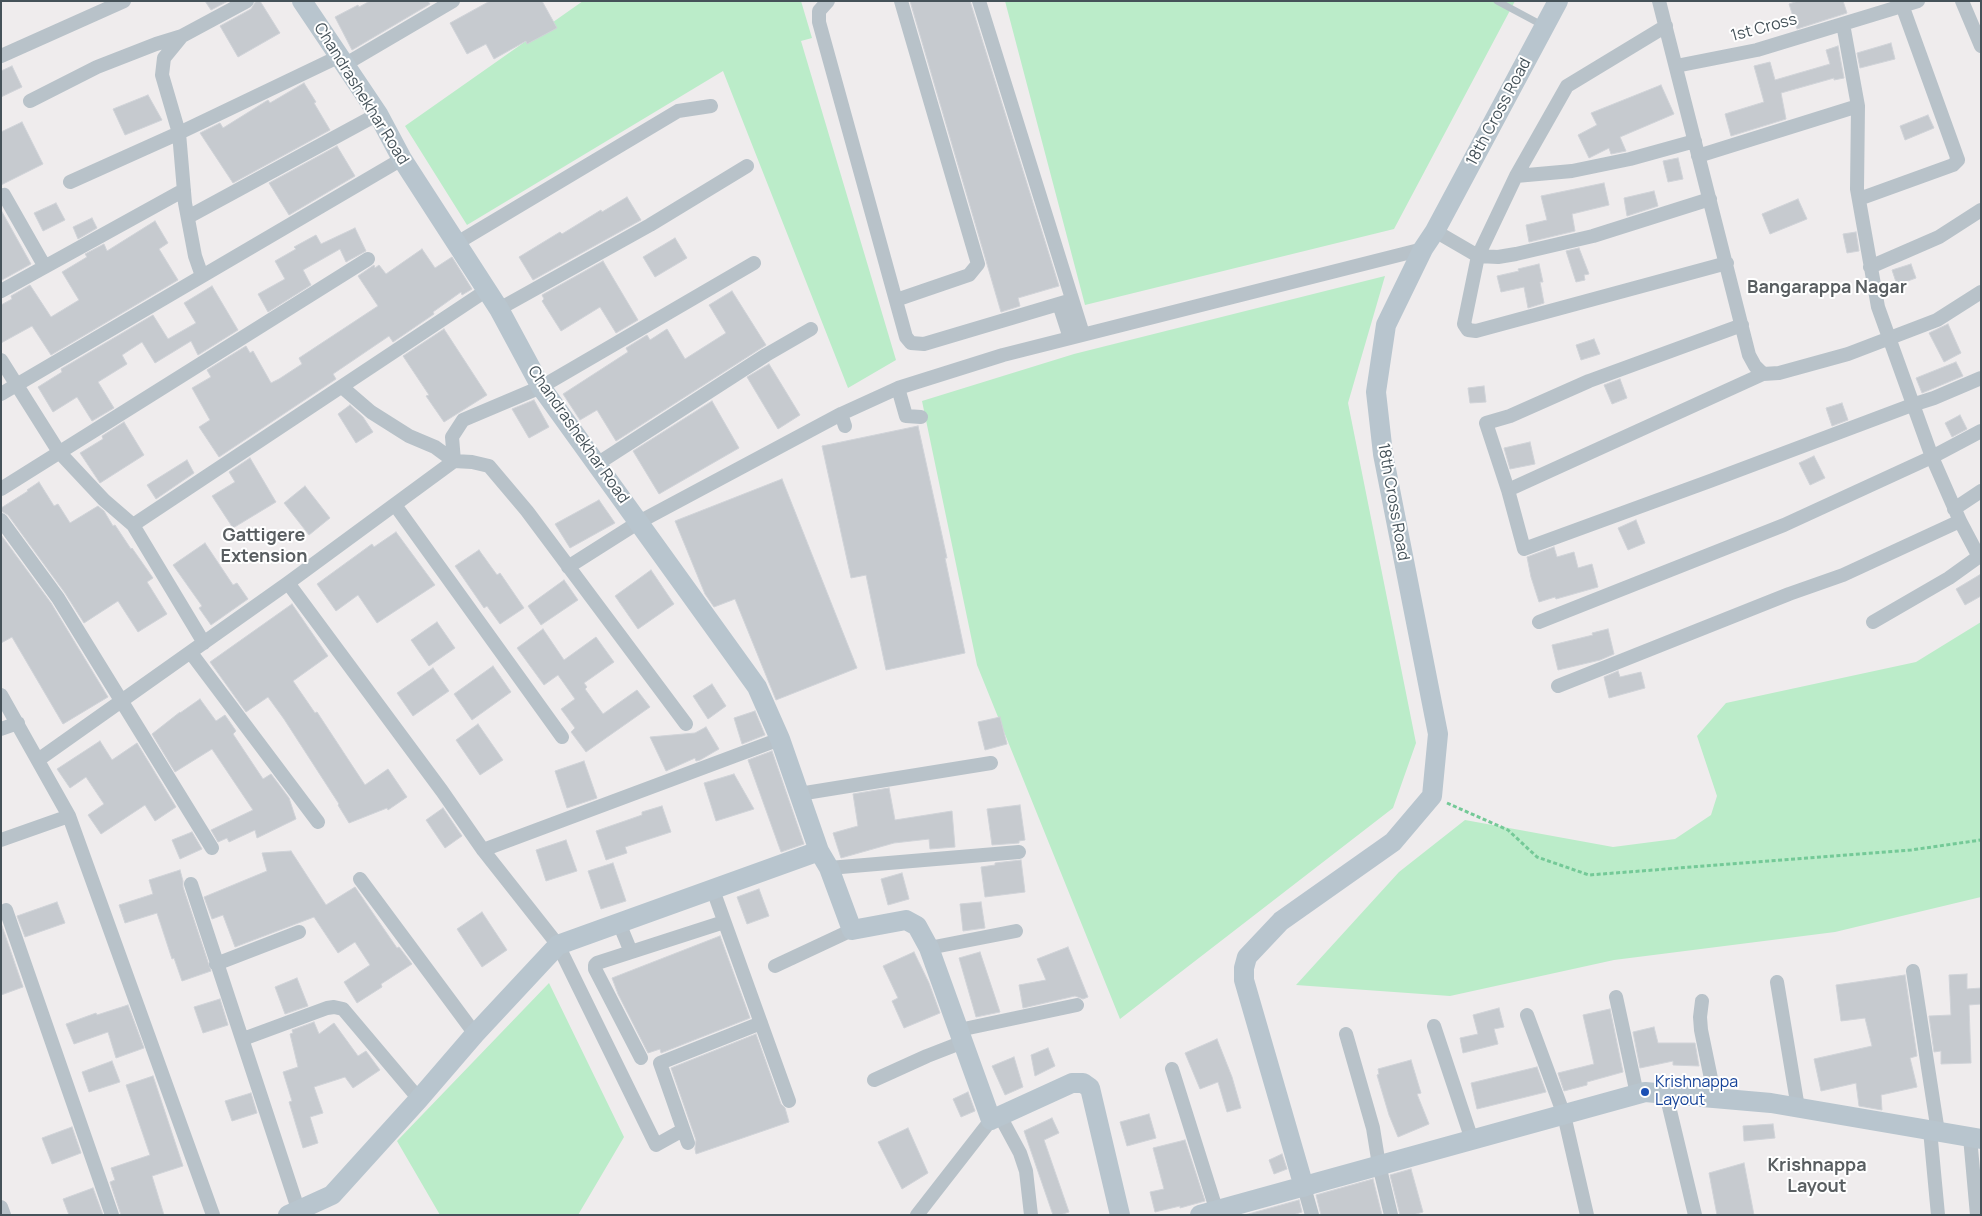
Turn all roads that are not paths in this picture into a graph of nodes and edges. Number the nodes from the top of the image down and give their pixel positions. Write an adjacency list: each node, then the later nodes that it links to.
1 (124, 1): 19 (street)
2 (247, 1): 17 (street)
3 (302, 1): 20 (street, Chandrashekhar Road)
4 (453, 1): 20 (street)
5 (828, 1): 52 (street)
6 (901, 1): 52 (street)
7 (980, 1): 53 (street)
8 (1497, 1): 15 (lane)
9 (1558, 1): 15 (street, 18th Cross Road)
10 (1659, 1): 16 (street)
11 (1918, 1): 13 (street, 1st Cross)
12 (1962, 1): 18 (street)
13 (1902, 5): 14 (street, 1st Cross); 36 (street)
14 (1843, 24): 21 (street, 1st Cross); 24 (street)
15 (1545, 26): 39 (street, 18th Cross Road)
16 (1666, 26): 21 (street); 31 (street)
17 (182, 36): 22 (street); 26 (street)
18 (1981, 46)
19 (1, 56)
20 (341, 61): 25 (street, Chandrashekhar Road); 26 (street)
21 (1676, 66): 27 (street)
22 (30, 101)
23 (710, 106): 40 (street)
24 (1858, 106): 28 (street); 36 (street)
25 (378, 114): 29 (street, Chandrashekhar Road); 38 (street)
26 (179, 133): 32 (street); 33 (street)
27 (1695, 142): 28 (street); 31 (street)
28 (1698, 156): 35 (street)
29 (402, 159): 40 (street, Chandrashekhar Road); 48 (street)
30 (747, 166): 54 (street)
31 (1516, 176): 42 (street)
32 (70, 182)
33 (184, 190): 38 (street); 46 (street)
34 (1, 196): 46 (street)
35 (1710, 199): 42 (street); 45 (street)
36 (1858, 199): 47 (street)
37 (1981, 210): 47 (street)
38 (188, 217): 48 (street)
39 (1435, 232): 41 (street, 18th Cross Road); 42 (street)
40 (457, 244): 49 (street, Chandrashekhar Road)
41 (1423, 249): 57 (street); 154 (street, 18th Cross Road)
42 (1478, 256): 45 (street)
43 (368, 260): 70 (street)
44 (754, 263): 64 (street)
45 (1726, 263): 55 (street)
46 (45, 267): 50 (street)
47 (1870, 267): 58 (street)
48 (202, 276): 62 (street)
49 (487, 290): 54 (street, Chandrashekhar Road); 63 (street)
50 (1, 291)
51 (1981, 292): 58 (street)
52 (896, 300): 53 (street)
53 (1066, 302): 57 (street)
54 (500, 309): 64 (street, Chandrashekhar Road)
55 (1742, 325): 60 (street); 75 (street)
56 (811, 329): 73 (street)
57 (1076, 336): 65 (street)
58 (1890, 338): 60 (street); 67 (street)
59 (1, 360): 62 (street)
60 (1763, 374): 75 (street)
61 (1981, 378): 67 (street)
62 (17, 385): 66 (street); 70 (street)
63 (342, 387): 72 (street); 81 (street)
64 (541, 387): 72 (street); 73 (street, Chandrashekhar Road)
65 (898, 388): 68 (street); 80 (street)
66 (1, 394)
67 (1912, 405): 71 (street); 75 (street)
68 (921, 417)
69 (1981, 431): 71 (street)
70 (59, 452): 74 (street); 81 (street)
71 (1932, 457): 78 (street); 85 (street)
72 (454, 461): 77 (street); 83 (street)
73 (597, 464): 80 (street, Chandrashekhar Road)
74 (1, 488)
75 (1508, 490)
76 (1981, 491): 78 (street)
77 (395, 505): 84 (street); 95 (street)
78 (1957, 515): 82 (street); 89 (street)
79 (1, 520): 91 (street)
80 (639, 522): 83 (street); 96 (street, Chandrashekhar Road)
81 (133, 525): 87 (street)
82 (1980, 556): 86 (street)
83 (568, 567): 93 (street)
84 (288, 584): 87 (street); 104 (street)
85 (1539, 622)
86 (1873, 622)
87 (204, 644): 88 (street)
88 (191, 653): 91 (street); 101 (street)
89 (1558, 686)
90 (1, 695): 92 (street)
91 (123, 702): 97 (street); 103 (street)
92 (18, 723): 94 (street); 97 (street)
93 (686, 724)
94 (1, 729)
95 (562, 737)
96 (780, 739): 99 (street, Chandrashekhar Road); 104 (street)
97 (38, 760): 100 (street)
98 (991, 762): 99 (street)
99 (799, 794): 106 (street, Chandrashekhar Road)
100 (68, 816): 102 (street); 160 (street)
101 (318, 822)
102 (1, 840)
103 (212, 848)
104 (483, 850): 116 (street)
105 (1018, 852): 106 (street)
106 (824, 860): 109 (street); 113 (street, Chandrashekhar Road)
107 (360, 879): 132 (street)
108 (191, 884): 119 (street)
109 (713, 890): 111 (street); 112 (street)
110 (6, 910): 159 (street)
111 (724, 922): 118 (street); 129 (street)
112 (619, 923): 116 (street); 118 (street)
113 (852, 930): 117 (street); 120 (street)
114 (1016, 931): 117 (street)
115 (299, 932): 119 (street)
116 (558, 945): 123 (street); 132 (street)
117 (929, 948): 134 (street)
118 (631, 952): 122 (street)
119 (216, 964): 135 (street)
120 (775, 966)
121 (1912, 971): 149 (street)
122 (597, 972): 123 (street); 131 (street)
123 (576, 982): 136 (street)
124 (1777, 982): 145 (street)
125 (1616, 997): 140 (street)
126 (1702, 1001): 142 (street)
127 (1077, 1005): 134 (street)
128 (1528, 1015): 146 (street)
129 (761, 1023): 144 (street); 148 (street)
130 (1434, 1026): 151 (street)
131 (625, 1028): 136 (street); 137 (street)
132 (475, 1034): 143 (street)
133 (1346, 1034): 153 (street)
134 (961, 1036): 139 (street); 147 (street)
135 (243, 1039): 143 (street); 156 (street)
136 (604, 1039): 148 (street)
137 (640, 1058)
138 (1172, 1069): 157 (street)
139 (874, 1080)
140 (1637, 1094): 141 (street); 146 (street)
141 (1666, 1094): 142 (street); 167 (street)
142 (1715, 1098): 145 (street)
143 (419, 1099): 156 (street)
144 (789, 1101)
145 (1798, 1108): 149 (street)
146 (1564, 1115): 151 (street); 166 (street)
147 (996, 1118): 161 (street); 162 (street); 163 (street)
148 (683, 1130): 152 (street)
149 (1934, 1131): 150 (street); 168 (street)
150 (1975, 1138): 169 (street)
151 (1472, 1140): 153 (street)
152 (688, 1143)
153 (1379, 1165): 154 (street); 165 (street)
154 (1304, 1187): 157 (street); 164 (street)
155 (1, 1208): 158 (street)
156 (295, 1213)
157 (1211, 1213)
158 (4, 1215)
159 (112, 1215)
160 (213, 1215)
161 (917, 1215)
162 (1031, 1215)
163 (1120, 1215)
164 (1312, 1215)
165 (1391, 1215)
166 (1587, 1215)
167 (1695, 1215)
168 (1938, 1215)
169 (1977, 1215)

